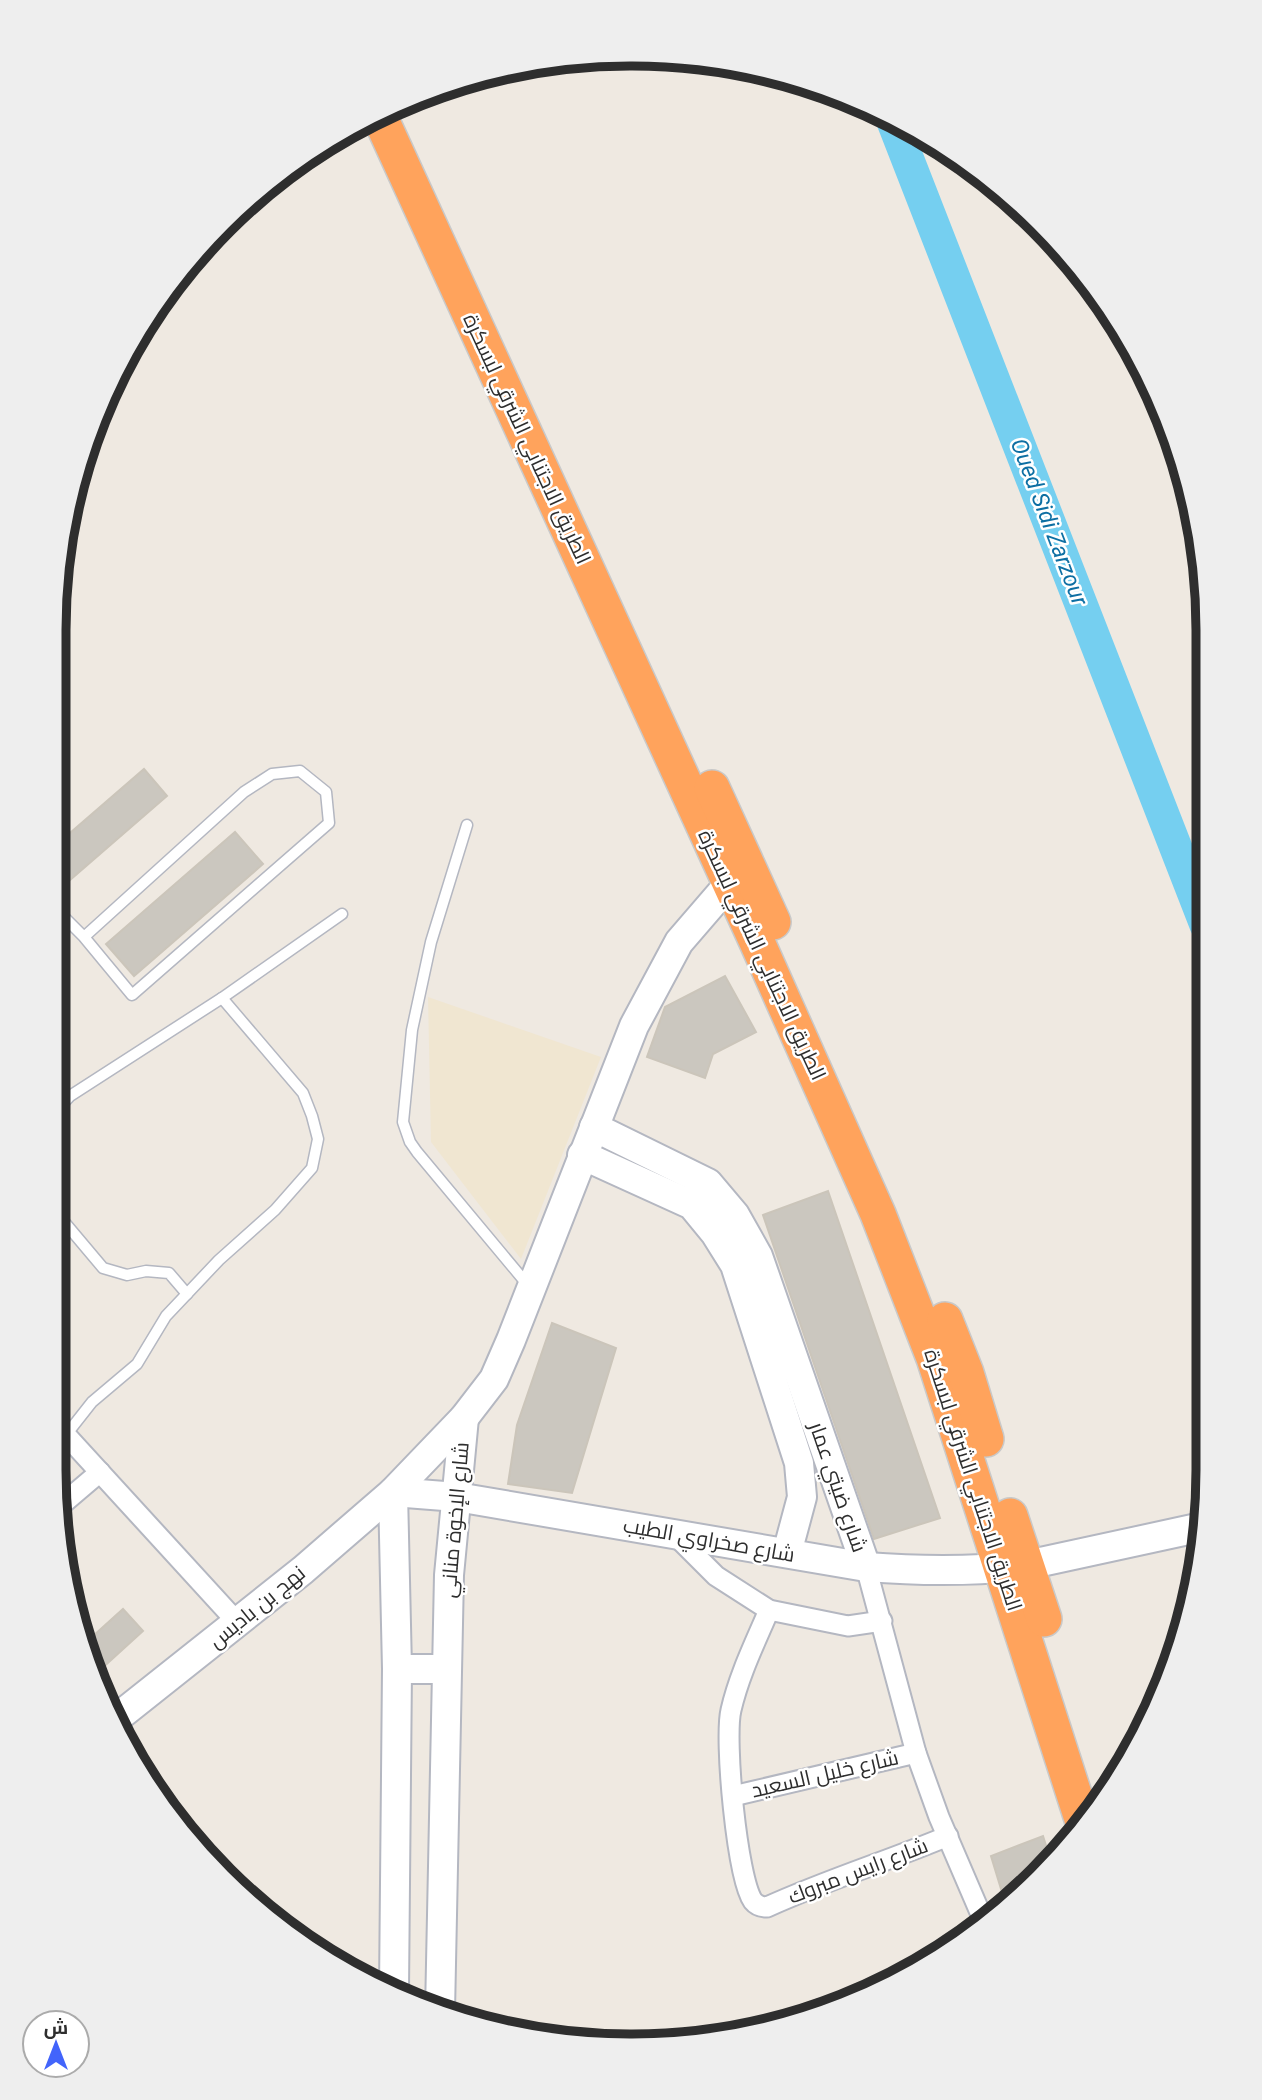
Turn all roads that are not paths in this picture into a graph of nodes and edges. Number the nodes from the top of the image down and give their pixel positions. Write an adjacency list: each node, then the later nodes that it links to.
1 (405, 114): 29 (highway, الطريق الاجتنابي الشرقي لبسكرة)
2 (383, 124): 4 (highway, الطريق الاجتنابي الشرقي لبسكرة)
3 (467, 825): 14 (lane)
4 (729, 884): 10 (street); 29 (highway, الطريق الاجتنابي الشرقي لبسكرة)
5 (342, 914): 8 (lane)
6 (67, 920): 7 (lane)
7 (84, 937): 7 (lane)
8 (222, 998): 9 (lane); 15 (lane)
9 (67, 1099)
10 (594, 1126): 11 (street); 13 (street, شارع ضيتي عمار)
11 (582, 1155): 13 (street); 14 (street)
12 (67, 1225): 15 (lane)
13 (746, 1260): 21 (street, شارع ضيتي عمار); 23 (street)
14 (530, 1288): 16 (street)
15 (187, 1294): 17 (lane)
16 (464, 1418): 20 (street, شارع الإخوة مناني); 22 (street, شارع الإخوة مناني)
17 (67, 1423)
18 (67, 1437): 19 (street)
19 (100, 1472): 24 (street); 32 (street)
20 (393, 1492): 22 (street, شارع صخراوي الطيب); 32 (street, نهج بن باديس); 33 (street)
21 (841, 1495): 23 (street); 28 (street, شارع ضيتي عمار)
22 (457, 1497): 26 (street, شارع صخراوي الطيب); 34 (street, شارع الإخوة مناني)
23 (803, 1497): 27 (street)
24 (68, 1499)
25 (1192, 1529): 29 (street, شارع صخراوي الطيب)
26 (673, 1533): 27 (street, شارع صخراوي الطيب); 30 (street)
27 (787, 1553): 28 (street, شارع صخراوي الطيب)
28 (866, 1567): 29 (street, شارع صخراوي الطيب); 31 (street, شارع ضيتي عمار)
29 (1014, 1567): 37 (highway, الطريق الاجتنابي الشرقي لبسكرة); 39 (highway, الطريق الاجتنابي الشرقي لبسكرة)
30 (769, 1610): 31 (street); 38 (street)
31 (882, 1621): 36 (street, شارع ضيتي عمار)
32 (237, 1622): 35 (street, نهج بن باديس)
33 (397, 1669): 34 (street); 41 (street)
34 (446, 1669): 42 (street, شارع الإخوة مناني)
35 (122, 1713)
36 (916, 1753): 38 (street, شارع خليل السعيد); 40 (street, شارع ضيتي عمار)
37 (1097, 1788)
38 (733, 1796): 40 (street, شارع رايس مبروك)
39 (1080, 1812)
40 (948, 1836): 43 (street, شارع ضيتي عمار)
41 (396, 1888): 42 (street); 44 (street)
42 (442, 1888): 45 (street, شارع الإخوة مناني)
43 (980, 1913)
44 (394, 1981)
45 (440, 2000)

